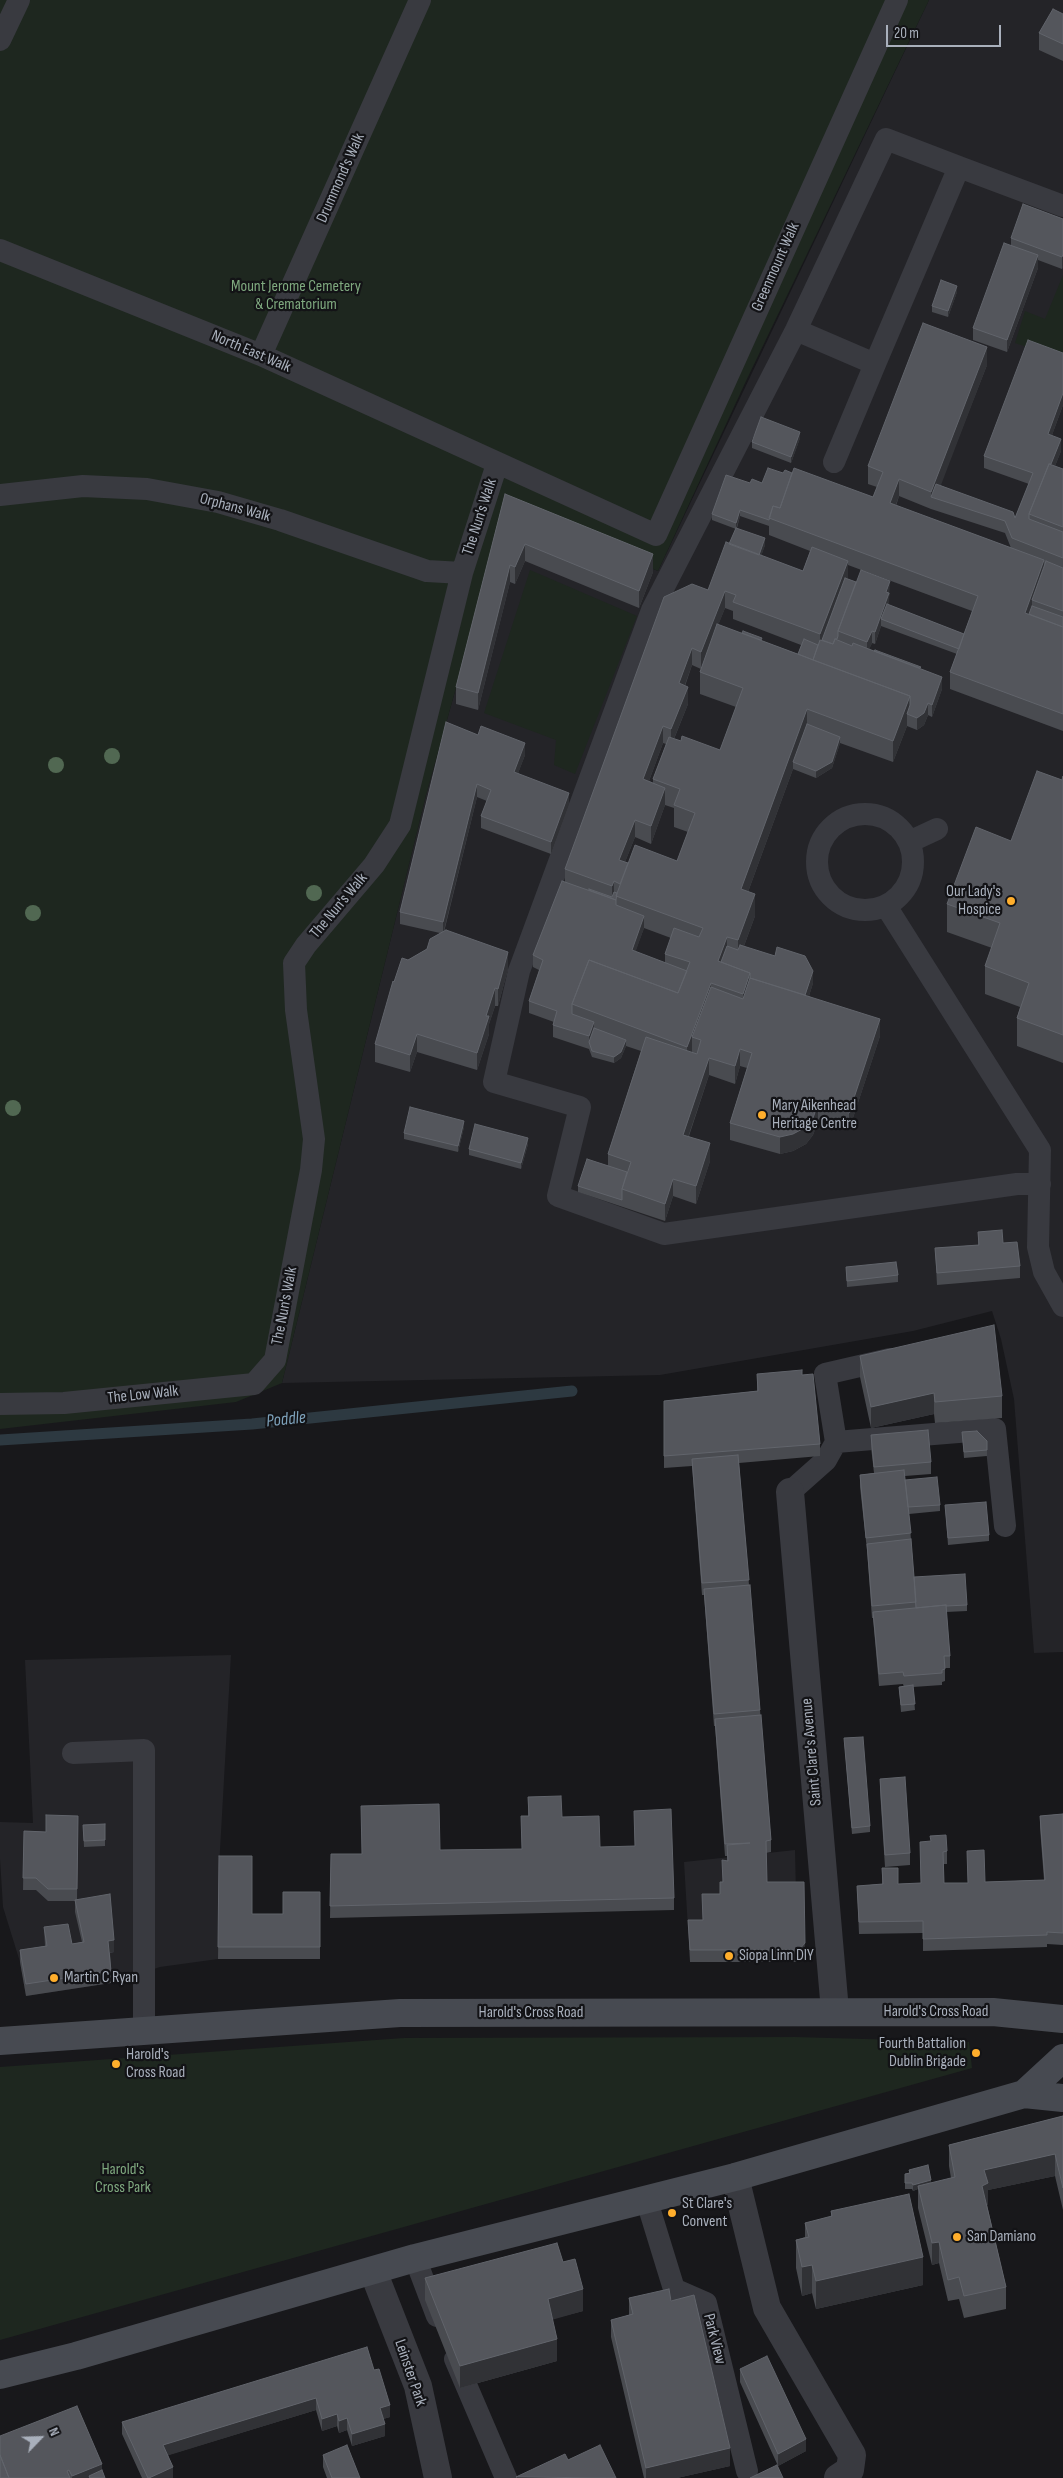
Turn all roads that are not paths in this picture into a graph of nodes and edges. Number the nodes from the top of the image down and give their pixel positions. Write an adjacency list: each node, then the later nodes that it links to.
1 (19, 0): 4 (lane)
2 (420, 0): 9 (lane, Drummond's Walk)
3 (890, 2): 14 (lane, Greenmount Walk)
4 (0, 40)
5 (959, 167): 6 (lane); 8 (lane); 10 (lane)
6 (1063, 206)
7 (0, 250): 9 (lane, North East Walk)
8 (796, 330): 10 (lane); 19 (lane)
9 (261, 355): 12 (lane, North East Walk)
10 (875, 364): 11 (lane)
11 (834, 462)
12 (497, 464): 14 (lane, North East Walk); 15 (lane, The Nun's Walk)
13 (0, 495): 15 (lane, Orphans Walk)
14 (656, 535)
15 (462, 573): 22 (lane, The Nun's Walk)
16 (936, 830): 17 (lane)
17 (909, 842): 18 (lane); 18 (lane)
18 (886, 906): 19 (lane)
19 (1040, 1184): 20 (lane)
20 (1063, 1306)
21 (912, 1354): 24 (lane)
22 (275, 1360): 23 (lane, The Low Walk)
23 (0, 1404)
24 (836, 1442): 25 (lane); 26 (lane)
25 (790, 1492): 28 (street, Saint Clare's Avenue)
26 (1005, 1526)
27 (73, 1753): 30 (lane)
28 (835, 2011): 29 (main road, Harold's Cross Road); 30 (main road, Harold's Cross Road)
29 (1063, 2019)
30 (144, 2032): 31 (main road, Harold's Cross Road)
31 (0, 2041)
32 (1063, 2058): 33 (main road)
33 (1024, 2094): 34 (main road); 35 (main road)
34 (1063, 2098)
35 (735, 2177): 36 (main road); 41 (street)
36 (646, 2198): 37 (main road); 40 (lane, Park View)
37 (415, 2258): 38 (main road); 43 (lane)
38 (373, 2271): 39 (main road); 42 (street, Leinster Park)
39 (0, 2374)
40 (747, 2471)
41 (851, 2475)
42 (438, 2478)
43 (506, 2478)

